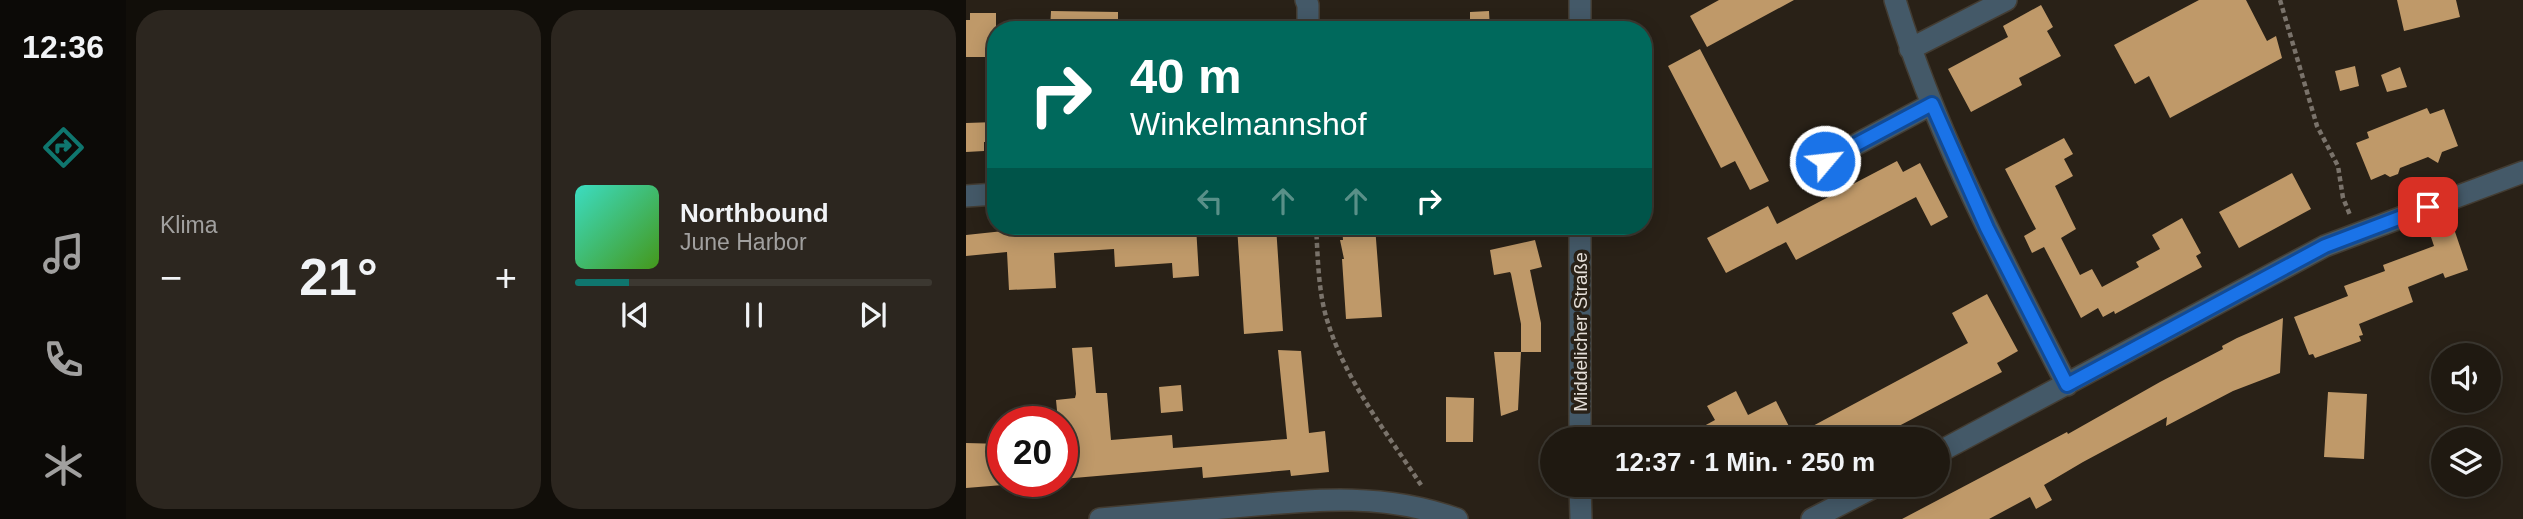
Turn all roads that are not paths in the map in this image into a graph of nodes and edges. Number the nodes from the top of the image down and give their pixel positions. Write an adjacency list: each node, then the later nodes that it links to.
1 (1306, 0): 5 (street)
2 (1580, 0): 6 (street)
3 (1895, 0): 7 (street)
4 (2006, 0): 7 (street)
5 (1308, 21)
6 (1580, 21)
7 (1910, 50): 8 (street)
8 (1932, 104): 9 (street); 14 (street)
9 (1825, 161)
10 (2523, 172): 14 (street)
11 (987, 195): 12 (street)
12 (966, 196)
13 (1580, 235): 15 (street, Middelicher Straße)
14 (2067, 385): 16 (street)
15 (1580, 427)
16 (1950, 446)
17 (1580, 497): 21 (street)
18 (1855, 497): 22 (street)
19 (1448, 516): 20 (street)
20 (1100, 519)
21 (1581, 519)
22 (1812, 519)

